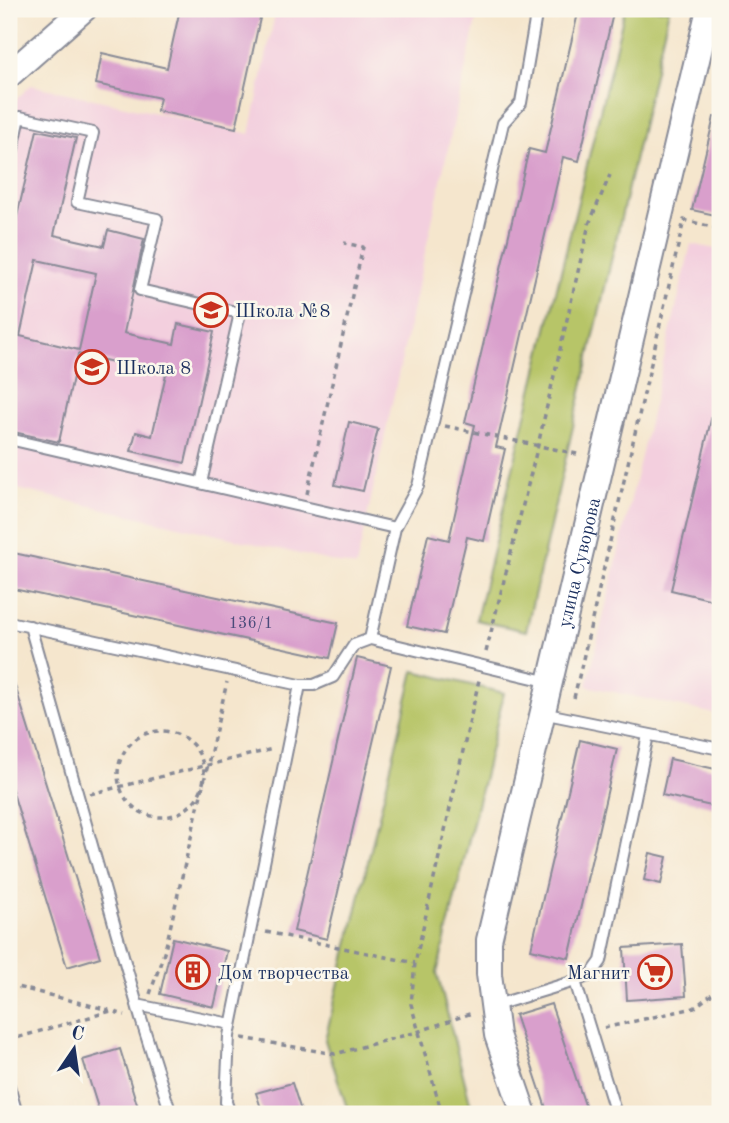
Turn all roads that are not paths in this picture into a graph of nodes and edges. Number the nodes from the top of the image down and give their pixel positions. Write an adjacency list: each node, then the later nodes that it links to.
1 (84, 9): 4 (street)
2 (537, 9): 8 (lane)
3 (709, 9): 12 (street, улица Суворова)
4 (9, 75)
5 (9, 167): 7 (lane)
6 (9, 439): 7 (lane)
7 (201, 483): 8 (lane)
8 (395, 528): 11 (lane)
9 (9, 622): 10 (lane)
10 (30, 626): 13 (lane); 18 (lane)
11 (370, 639): 12 (lane); 13 (lane)
12 (550, 682): 14 (street, улица Суворова)
13 (299, 685): 20 (lane)
14 (542, 713): 15 (lane); 19 (street, улица Суворова)
15 (648, 734): 16 (lane); 17 (lane)
16 (720, 750)
17 (575, 981): 19 (lane); 26 (lane)
18 (142, 1006): 20 (lane); 23 (lane)
19 (493, 1006): 25 (street, улица Суворова)
20 (231, 1024): 24 (lane)
21 (9, 1086): 22 (lane)
22 (17, 1114)
23 (171, 1114)
24 (230, 1114)
25 (524, 1114)
26 (616, 1114)

